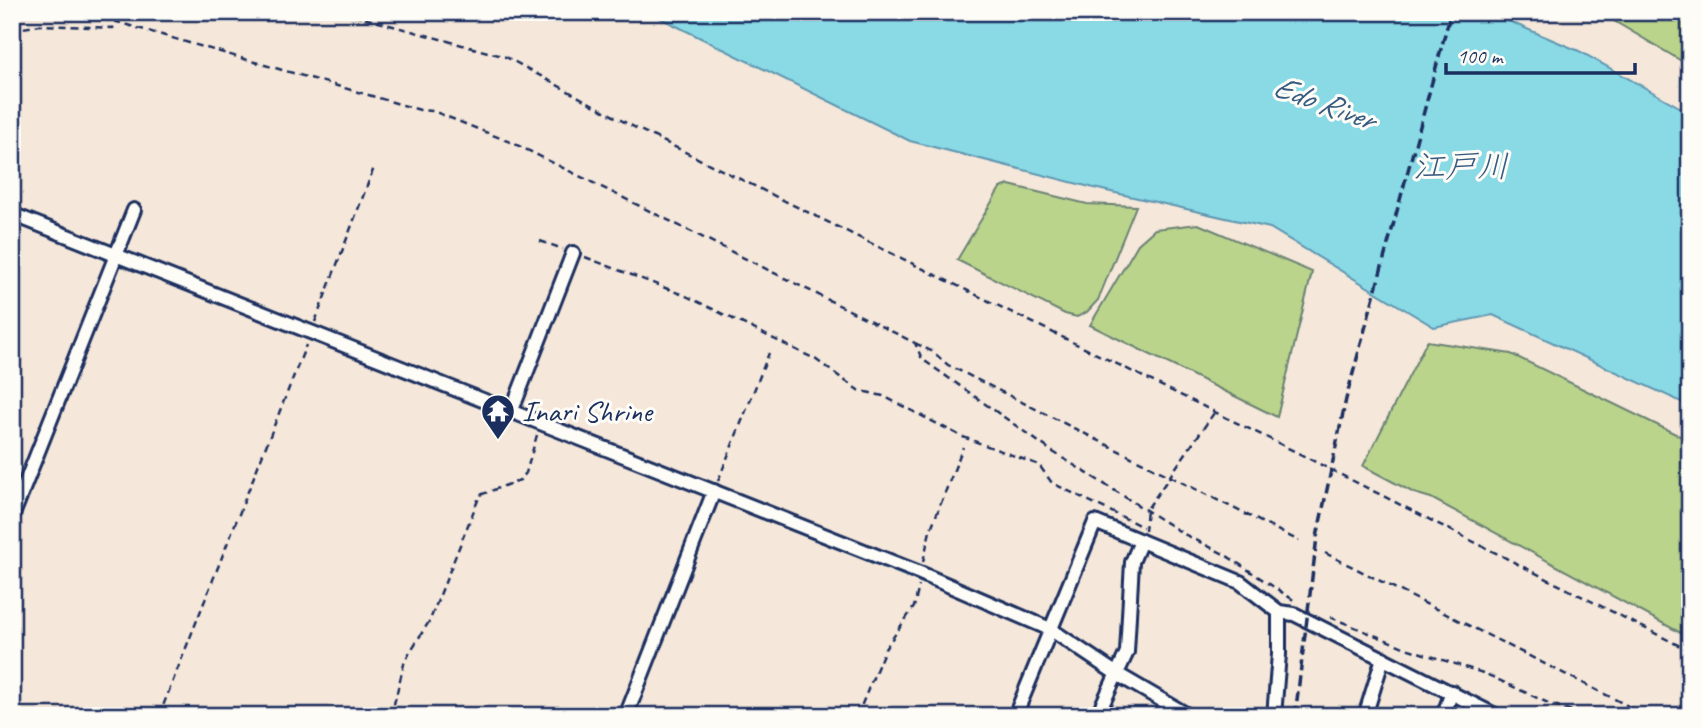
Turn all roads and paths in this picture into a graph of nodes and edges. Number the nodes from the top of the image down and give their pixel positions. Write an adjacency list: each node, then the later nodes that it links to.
1 (67, 12): 4 (path)
2 (108, 12): 4 (path)
3 (342, 12): 16 (path)
4 (117, 22): 5 (path); 13 (path)
5 (12, 30)
6 (375, 165): 12 (path)
7 (134, 209): 11 (street)
8 (12, 214): 11 (street)
9 (540, 241): 10 (path)
10 (573, 253): 15 (street); 22 (path)
11 (117, 254): 12 (street); 21 (street)
12 (312, 331): 15 (street); 33 (path)
13 (915, 343): 18 (path); 20 (path)
14 (769, 353): 19 (path)
15 (512, 410): 17 (street)
16 (1214, 412): 18 (path); 29 (path)
17 (542, 422): 19 (street); 34 (path)
18 (1170, 477): 20 (path); 23 (path)
19 (712, 496): 28 (street); 35 (street)
20 (1147, 509): 22 (path); 25 (path)
21 (12, 517)
22 (1146, 533): 26 (street); 28 (street); 31 (street)
23 (1299, 541)
24 (1325, 553): 44 (path)
25 (1303, 605)
26 (1279, 612): 30 (street); 39 (street)
27 (1324, 614): 43 (path)
28 (1049, 629): 31 (street); 36 (street)
29 (1690, 651)
30 (1383, 658): 32 (street); 40 (street)
31 (1116, 674): 37 (street); 38 (street)
32 (1452, 692): 41 (street); 42 (street)
33 (159, 716)
34 (391, 716)
35 (626, 716)
36 (1015, 716)
37 (1097, 716)
38 (1189, 716)
39 (1274, 716)
40 (1365, 716)
41 (1443, 716)
42 (1497, 716)
43 (1587, 716)
44 (1648, 716)

